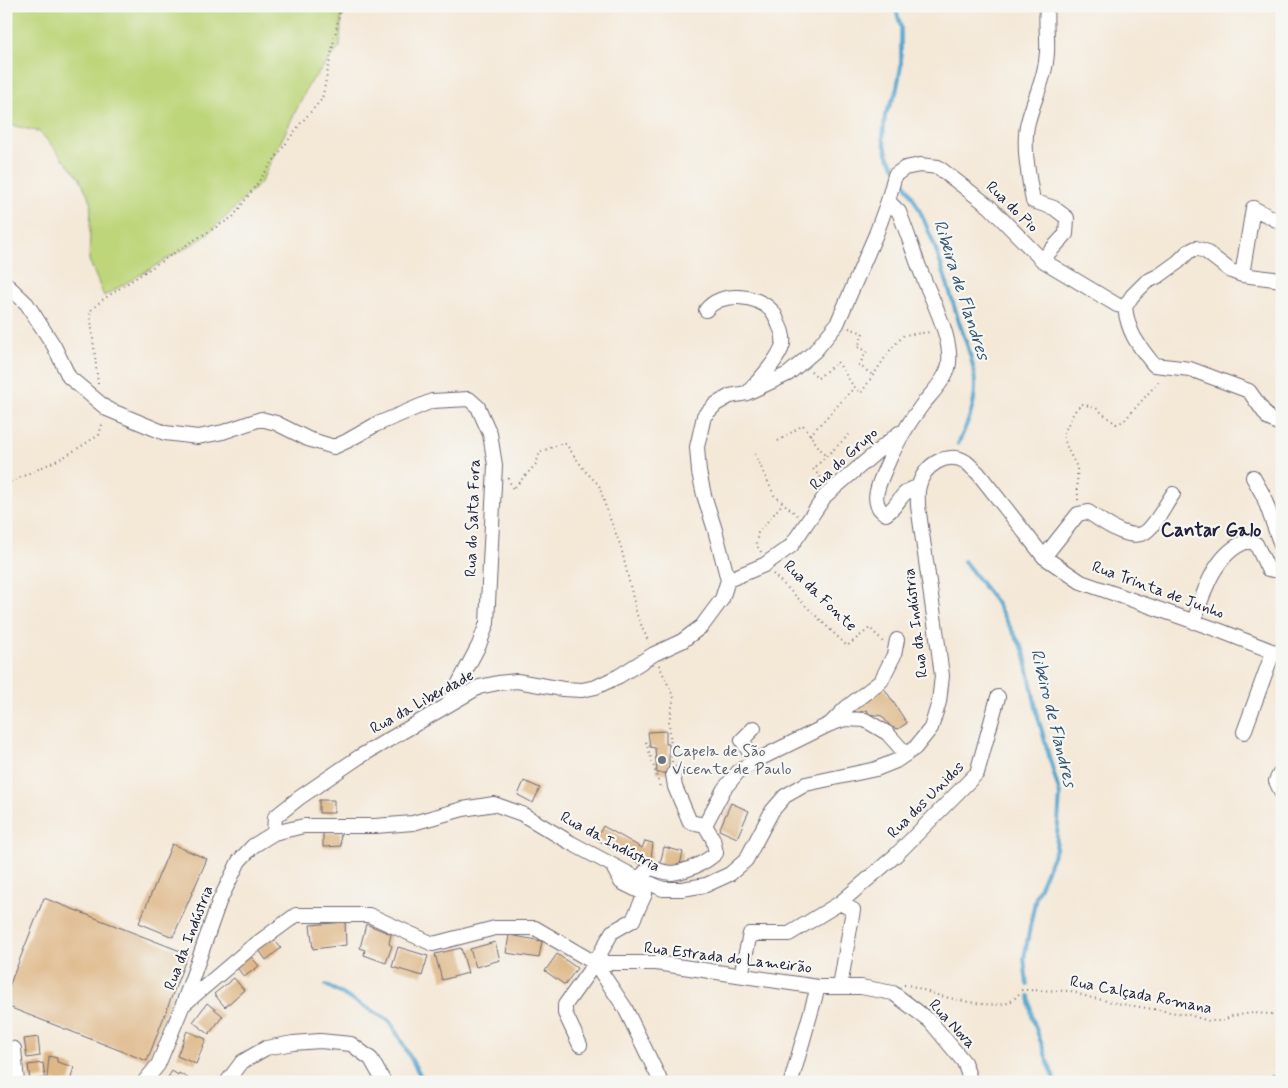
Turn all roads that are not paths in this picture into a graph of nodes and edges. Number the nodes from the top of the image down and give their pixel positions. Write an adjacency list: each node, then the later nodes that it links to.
1 (1047, 6): 4 (street)
2 (888, 201): 4 (street, Rua do Pio); 10 (street); 12 (street)
3 (1282, 222): 5 (street)
4 (1042, 260): 8 (street, Rua do Pio)
5 (1242, 275): 6 (street); 8 (street)
6 (1282, 280)
7 (6, 284): 24 (street, Rua do Salta Fora)
8 (1124, 307): 11 (street)
9 (706, 310): 10 (street)
10 (747, 393): 19 (street)
11 (1277, 421)
12 (908, 425): 14 (street); 19 (street, Rua do Grupo)
13 (1253, 477): 16 (street)
14 (918, 487): 17 (street, Rua Trinta de Junho); 28 (street, Rua da Indústria)
15 (1173, 494): 17 (street)
16 (1282, 548)
17 (1044, 557): 20 (street, Rua Trinta de Junho)
18 (1282, 569): 20 (street)
19 (728, 580): 24 (street, Rua da Liberdade)
20 (1194, 622): 22 (street, Rua Trinta de Junho)
21 (897, 640): 25 (street)
22 (1278, 654): 27 (street)
23 (998, 697): 37 (street, Rua dos Unidos)
24 (448, 705): 34 (street, Rua da Liberdade)
25 (828, 725): 28 (street); 29 (street)
26 (754, 728): 29 (street)
27 (1244, 732)
28 (906, 754): 36 (street, Rua da Indústria)
29 (755, 761): 33 (street)
30 (1282, 768): 32 (street)
31 (674, 781): 33 (street)
32 (1282, 794)
33 (705, 825): 36 (street)
34 (274, 833): 35 (street, Rua da Indústria); 42 (street, Rua da Indústria)
35 (612, 865): 36 (street, Rua da Indústria); 38 (street)
36 (640, 879)
37 (840, 903): 39 (street, Rua dos Unidos); 41 (street)
38 (595, 963): 39 (street, Rua Estrada do Lameirão); 42 (street); 43 (street); 50 (street)
39 (741, 975): 40 (street, Rua Estrada do Lameirão)
40 (818, 987): 41 (street, Rua Estrada do Lameirão); 51 (street)
41 (840, 987): 52 (street, Rua Nova)
42 (182, 1007): 47 (street, Rua da Indústria)
43 (580, 1045)
44 (6, 1047): 46 (street)
45 (1282, 1079): 53 (street)
46 (18, 1082)
47 (144, 1082)
48 (227, 1082): 49 (street)
49 (384, 1082)
50 (662, 1082)
51 (791, 1082)
52 (971, 1082)
53 (1276, 1082)

